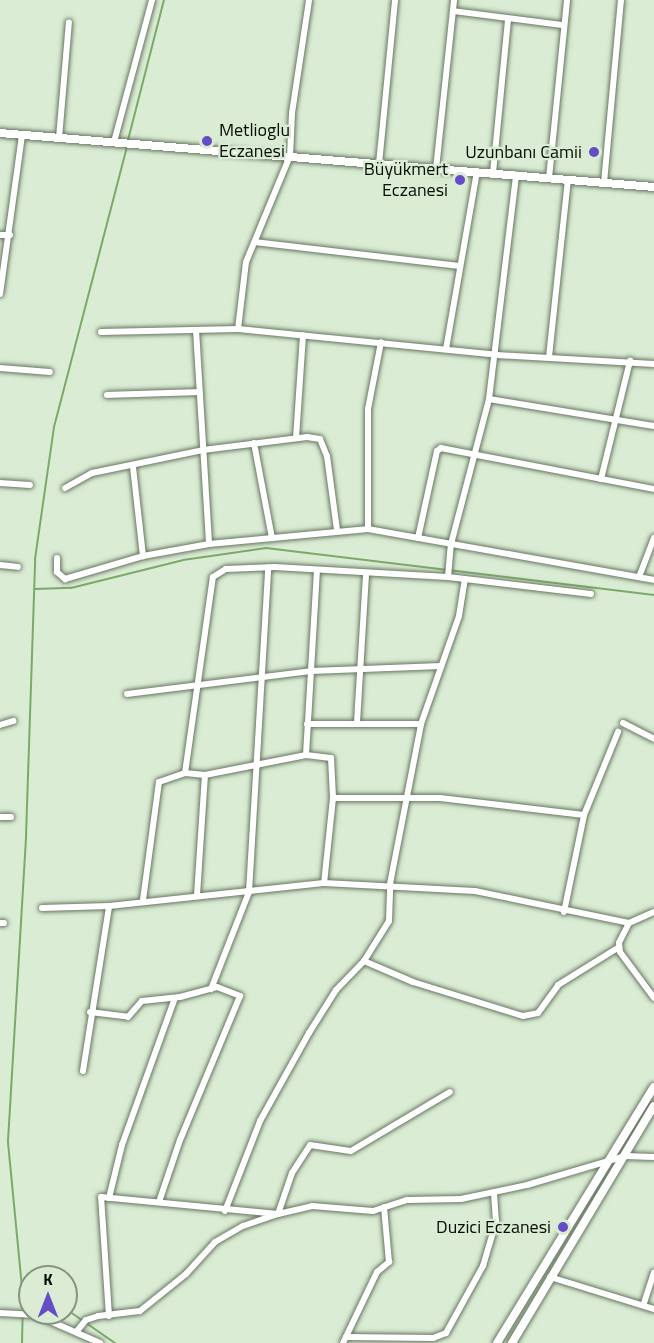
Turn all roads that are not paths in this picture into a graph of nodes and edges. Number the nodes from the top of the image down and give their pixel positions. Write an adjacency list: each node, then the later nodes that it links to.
1 (152, 0): 14 (street)
2 (309, 0): 15 (street)
3 (395, 0): 16 (street)
4 (454, 0): 7 (street)
5 (567, 0): 10 (street)
6 (621, 0): 23 (street)
7 (453, 11): 8 (street); 17 (street)
8 (508, 18): 10 (street); 19 (street)
9 (69, 22): 13 (street)
10 (563, 25): 21 (street)
11 (0, 133): 12 (street)
12 (22, 135): 13 (street); 26 (street)
13 (59, 138): 14 (street)
14 (116, 142): 15 (street)
15 (290, 156): 16 (street); 27 (street)
16 (379, 164): 17 (street)
17 (436, 169): 18 (street)
18 (477, 172): 19 (street); 28 (street)
19 (493, 174): 20 (street)
20 (516, 175): 21 (street); 36 (street)
21 (549, 178): 22 (street)
22 (568, 180): 23 (street); 37 (street)
23 (603, 183): 24 (street)
24 (654, 187)
25 (0, 235): 26 (street)
26 (10, 235): 29 (street)
27 (255, 242): 28 (street); 30 (street)
28 (459, 266): 35 (street)
29 (0, 294)
30 (238, 329): 31 (street); 33 (street)
31 (196, 330): 32 (street); 42 (street)
32 (101, 332)
33 (303, 335): 34 (street); 47 (street)
34 (381, 342): 35 (street); 57 (street)
35 (446, 349): 36 (street)
36 (496, 355): 37 (street); 44 (street)
37 (549, 357): 38 (street)
38 (630, 361): 39 (street); 45 (street)
39 (654, 364)
40 (0, 368): 41 (street)
41 (50, 372)
42 (198, 392): 43 (street); 49 (street)
43 (106, 395)
44 (489, 399): 45 (street); 50 (street)
45 (616, 420): 46 (street); 52 (street)
46 (654, 426)
47 (296, 438): 48 (street); 58 (street)
48 (254, 443): 49 (street); 59 (street)
49 (203, 450): 51 (street); 62 (street)
50 (474, 453): 52 (street); 60 (street); 63 (street)
51 (133, 467): 55 (street); 64 (street)
52 (601, 478): 56 (street)
53 (0, 483): 54 (street)
54 (30, 485)
55 (65, 488)
56 (654, 489)
57 (368, 529): 58 (street); 60 (street)
58 (337, 530): 59 (street)
59 (272, 538): 62 (street)
60 (418, 538): 63 (street)
61 (654, 538): 72 (street)
62 (209, 544): 64 (street)
63 (451, 544): 70 (street); 72 (street)
64 (143, 556): 65 (street)
65 (57, 558)
66 (0, 565): 67 (street)
67 (18, 567)
68 (268, 568): 69 (street); 79 (street); 80 (street)
69 (317, 572): 71 (street); 78 (street)
70 (449, 573): 71 (street); 73 (street)
71 (366, 574): 77 (street)
72 (639, 577): 74 (street)
73 (465, 580): 75 (street); 76 (street)
74 (654, 580)
75 (591, 594)
76 (441, 666): 77 (street); 86 (street)
77 (362, 667): 78 (street); 83 (street)
78 (311, 671): 79 (street); 85 (street)
79 (260, 677): 80 (street); 91 (street)
80 (197, 685): 81 (street); 92 (street)
81 (127, 694)
82 (13, 721): 87 (street)
83 (357, 722): 85 (street); 86 (street)
84 (623, 723): 89 (street)
85 (308, 724): 90 (street)
86 (421, 724): 95 (street)
87 (0, 725)
88 (618, 732): 96 (street)
89 (654, 739)
90 (306, 755): 91 (street); 94 (street)
91 (256, 762): 93 (street); 101 (street)
92 (185, 773): 93 (street); 103 (street)
93 (205, 775): 102 (street)
94 (333, 798): 95 (street); 99 (street)
95 (405, 799): 96 (street); 100 (street)
96 (584, 815): 106 (street)
97 (0, 817): 98 (street)
98 (11, 818)
99 (324, 883): 100 (street); 101 (street)
100 (390, 884): 106 (street); 110 (street)
101 (249, 892): 102 (street); 111 (street)
102 (197, 895): 103 (street)
103 (143, 900): 104 (street)
104 (109, 906): 105 (street); 114 (street)
105 (42, 908)
106 (564, 912): 108 (street)
107 (654, 912): 108 (street)
108 (629, 923): 109 (street)
109 (619, 947): 110 (street); 113 (street)
110 (364, 961): 126 (street)
111 (211, 989): 112 (street); 124 (street)
112 (175, 998): 114 (street); 123 (street)
113 (654, 999)
114 (90, 1012): 115 (street)
115 (83, 1071)
116 (654, 1087): 121 (main road)
117 (450, 1092): 127 (street)
118 (654, 1106): 119 (main road)
119 (625, 1156): 120 (street); 121 (street); 129 (main road)
120 (654, 1157)
121 (611, 1160): 122 (street); 137 (main road)
122 (494, 1192): 125 (street); 135 (street)
123 (109, 1198): 124 (street); 133 (street)
124 (159, 1202): 126 (street)
125 (384, 1207): 127 (street); 135 (street)
126 (225, 1210): 127 (street)
127 (278, 1214): 133 (street)
128 (654, 1273): 130 (street)
129 (550, 1276): 130 (street); 138 (main road)
130 (644, 1303): 131 (street)
131 (654, 1309)
132 (3, 1313): 134 (street)
133 (109, 1316): 134 (street)
134 (79, 1329): 136 (street)
135 (345, 1340)
136 (100, 1343)
137 (497, 1343)
138 (512, 1343)

